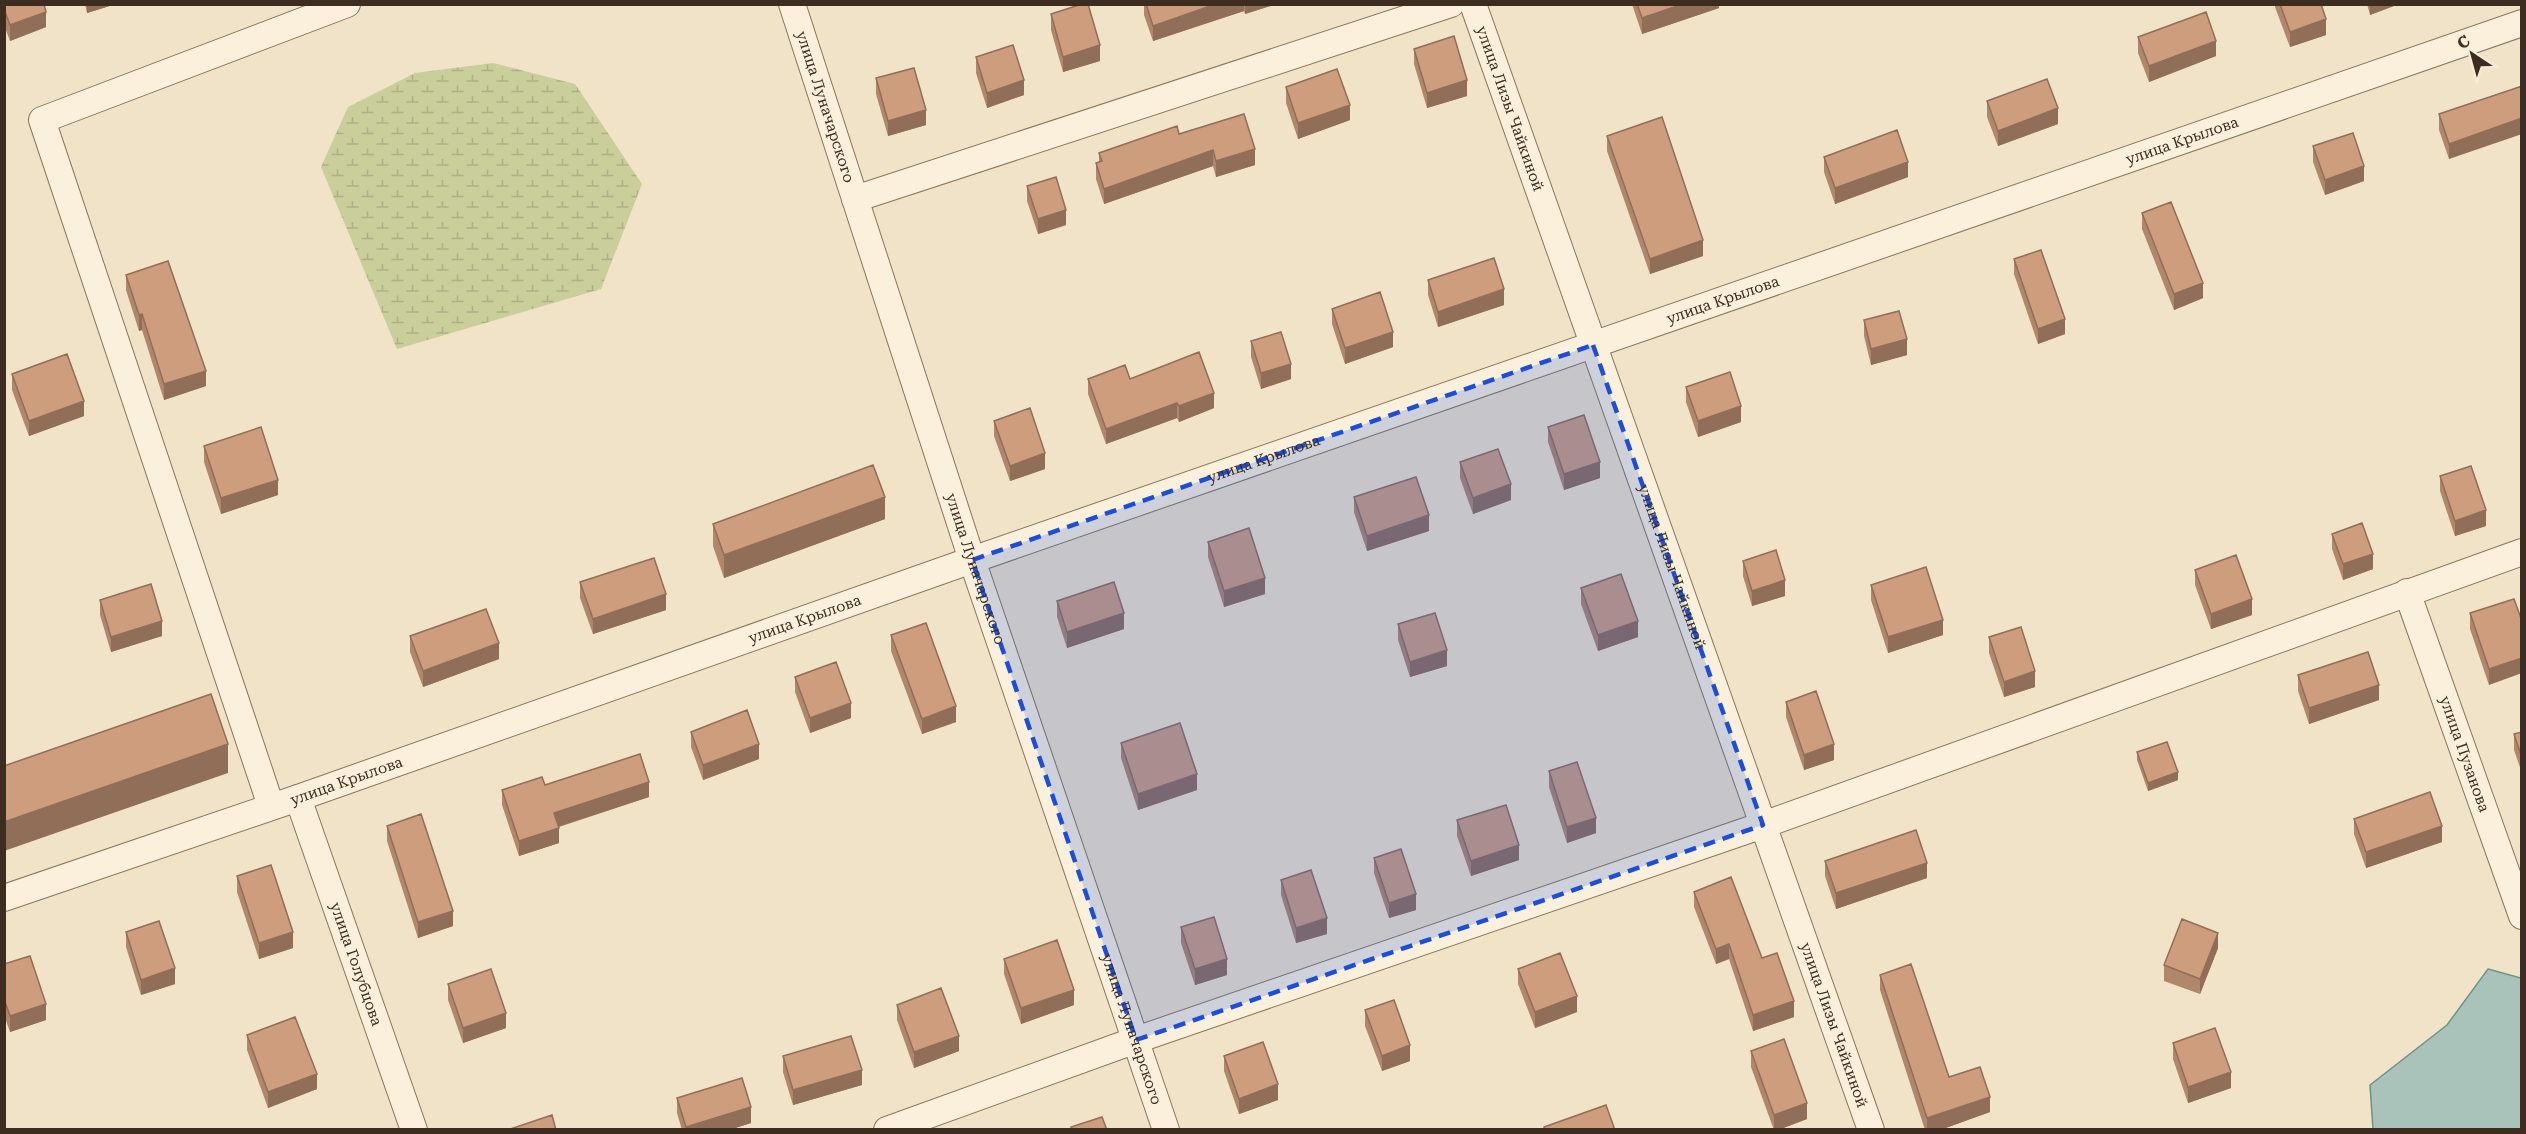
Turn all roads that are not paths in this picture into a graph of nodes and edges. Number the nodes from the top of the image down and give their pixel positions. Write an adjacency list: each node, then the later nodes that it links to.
1 (347, 4): 12 (street)
2 (792, 4): 6 (street, улица Луначарского)
3 (1451, 4): 6 (street)
4 (1473, 4): 7 (street, улица Лизы Чайкиной)
5 (2522, 22): 7 (street, улица Крылова)
6 (855, 199): 9 (street, улица Луначарского)
7 (1593, 345): 9 (street, улица Крылова); 13 (street, улица Лизы Чайкиной)
8 (2522, 552): 10 (street)
9 (972, 560): 11 (street, улица Крылова); 16 (street, улица Луначарского)
10 (2407, 592): 13 (street); 15 (street, улица Пузанова)
11 (298, 798): 12 (street, улица Крылова); 17 (street, улица Голубцова)
12 (271, 806): 14 (street, улица Крылова)
13 (1763, 825): 16 (street); 20 (street, улица Лизы Чайкиной)
14 (4, 898)
15 (2522, 916)
16 (1136, 1040): 18 (street); 19 (street, улица Луначарского)
17 (414, 1130)
18 (887, 1130)
19 (1166, 1130)
20 (1871, 1130)

